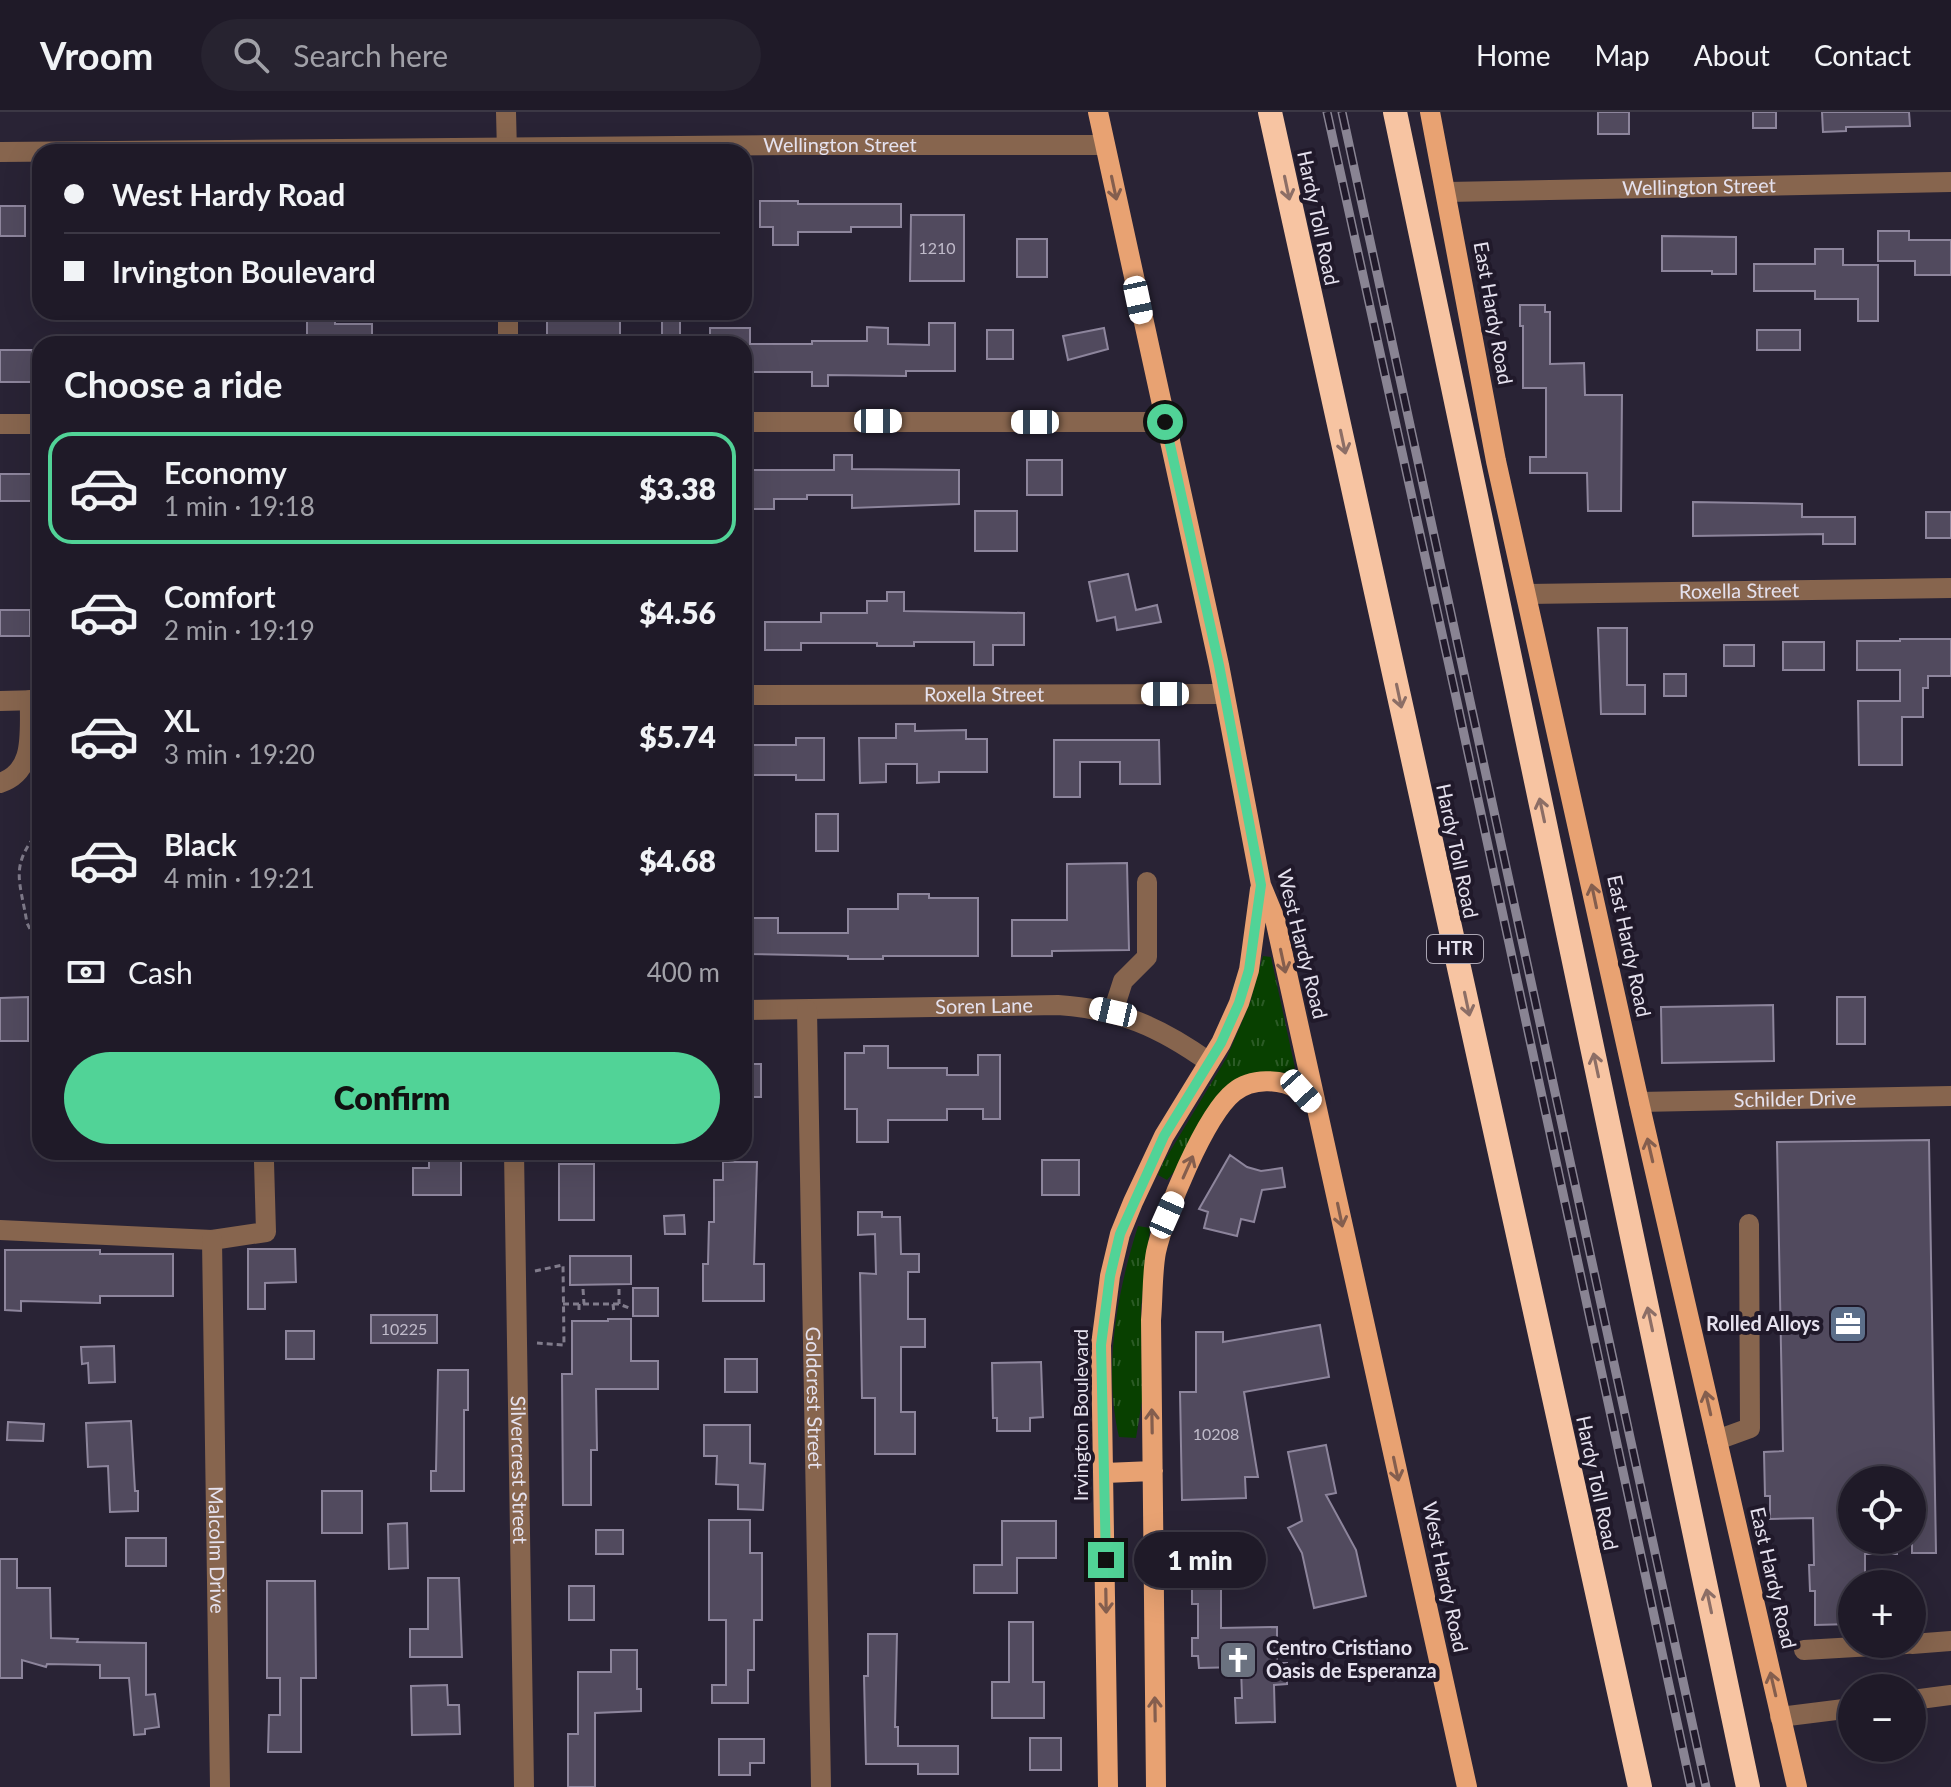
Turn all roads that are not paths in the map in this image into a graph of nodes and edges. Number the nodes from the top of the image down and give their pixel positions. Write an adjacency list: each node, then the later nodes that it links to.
1 (506, 112): 6 (street)
2 (1098, 112): 7 (main road, West Hardy Road)
3 (1270, 112): 58 (highway, Hardy Toll Road / HTR, one-way to 58)
4 (1395, 112): 59 (highway, one-way to 4)
5 (1430, 112): 12 (main road, East Hardy Road)
6 (507, 144)
7 (1103, 145): 8 (street, Wellington Street); 14 (main road, West Hardy Road, one-way to 14)
8 (752, 146)
9 (0, 152): 10 (street, Wellington Street)
10 (32, 152)
11 (1951, 182): 12 (street, Wellington Street)
12 (1447, 192): 18 (main road, East Hardy Road)
13 (752, 422): 14 (street)
14 (1165, 422): 19 (main road, West Hardy Road)
15 (0, 424): 16 (street)
16 (32, 424)
17 (1951, 588): 18 (street, Roxella Street)
18 (1527, 594): 32 (main road, East Hardy Road, one-way to 18)
19 (1224, 694): 20 (street, Roxella Street); 26 (main road, West Hardy Road)
20 (752, 695)
21 (32, 700): 22 (street)
22 (0, 701)
23 (32, 722): 24 (street)
24 (0, 783)
25 (1147, 882): 29 (street)
26 (1261, 885): 30 (main road, Irvington Boulevard); 33 (main road, West Hardy Road, one-way to 33)
27 (752, 1010): 28 (street, Soren Lane)
28 (807, 1010): 29 (street, Soren Lane); 54 (street, Goldcrest Street)
29 (1113, 1012): 30 (street, Soren Lane)
30 (1209, 1062): 36 (main road, Irvington Boulevard)
31 (1951, 1096): 32 (street, Schilder Drive)
32 (1639, 1102): 41 (main road, East Hardy Road, one-way to 32)
33 (1316, 1107): 37 (main road, one-way to 33); 57 (main road, West Hardy Road, one-way to 57)
34 (514, 1160): 53 (street, Silvercrest Street)
35 (264, 1162): 40 (street)
36 (1133, 1202): 37 (main road); 43 (main road, Irvington Boulevard)
37 (1167, 1215): 42 (main road, one-way to 37)
38 (1749, 1224): 41 (street)
39 (0, 1230): 40 (street)
40 (212, 1240): 52 (street, Malcolm Drive)
41 (1717, 1440): 51 (main road, East Hardy Road, one-way to 41)
42 (1153, 1471): 43 (main road); 56 (main road, one-way to 42)
43 (1105, 1473): 55 (main road, Irvington Boulevard, one-way to 55)
44 (1951, 1641): 45 (street)
45 (1926, 1643)
46 (1838, 1648): 47 (street)
47 (1804, 1650)
48 (1951, 1695): 49 (street)
49 (1926, 1698)
50 (1838, 1710): 51 (street)
51 (1780, 1717): 60 (main road, East Hardy Road)
52 (220, 1787)
53 (524, 1787)
54 (821, 1787)
55 (1108, 1787)
56 (1156, 1787)
57 (1467, 1787)
58 (1640, 1787)
59 (1748, 1787)
60 (1797, 1787)

